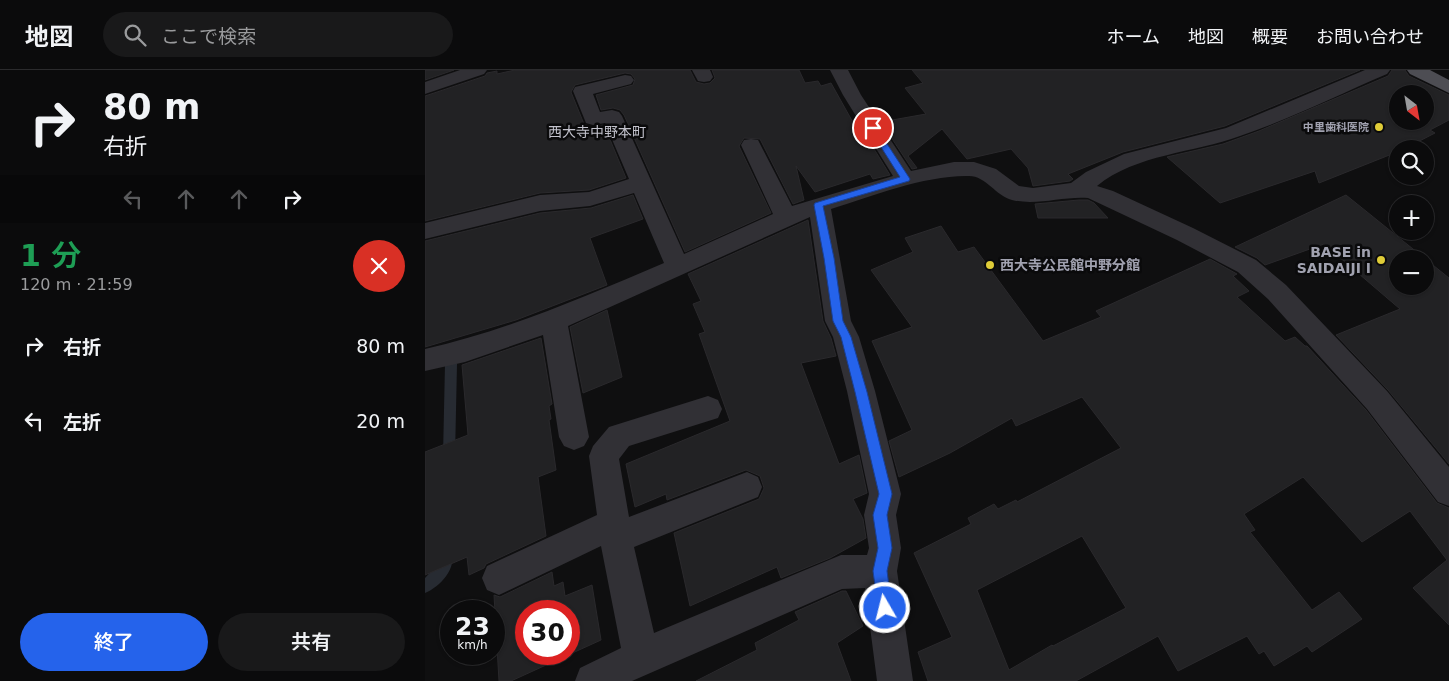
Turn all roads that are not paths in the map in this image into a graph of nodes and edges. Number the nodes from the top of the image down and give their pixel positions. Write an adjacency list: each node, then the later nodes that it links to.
1 (839, 70): 9 (street)
2 (1416, 70): 7 (main road)
3 (471, 71): 6 (street)
4 (1379, 71): 11 (street)
5 (625, 80): 10 (street)
6 (425, 88)
7 (1449, 88)
8 (751, 145): 13 (street)
9 (906, 179): 11 (street); 12 (street)
10 (641, 182): 14 (street); 15 (street)
11 (1077, 190): 21 (street)
12 (819, 205): 13 (street); 23 (street)
13 (786, 217): 15 (street)
14 (425, 231)
15 (678, 268): 16 (street)
16 (554, 321): 17 (street); 19 (street)
17 (425, 360)
18 (709, 409): 22 (street)
19 (574, 437)
20 (747, 487): 22 (street)
21 (1449, 491)
22 (615, 530): 24 (street); 25 (street)
23 (880, 571): 25 (street); 27 (street)
24 (499, 578)
25 (641, 657): 26 (street)
26 (593, 681)
27 (895, 681)

